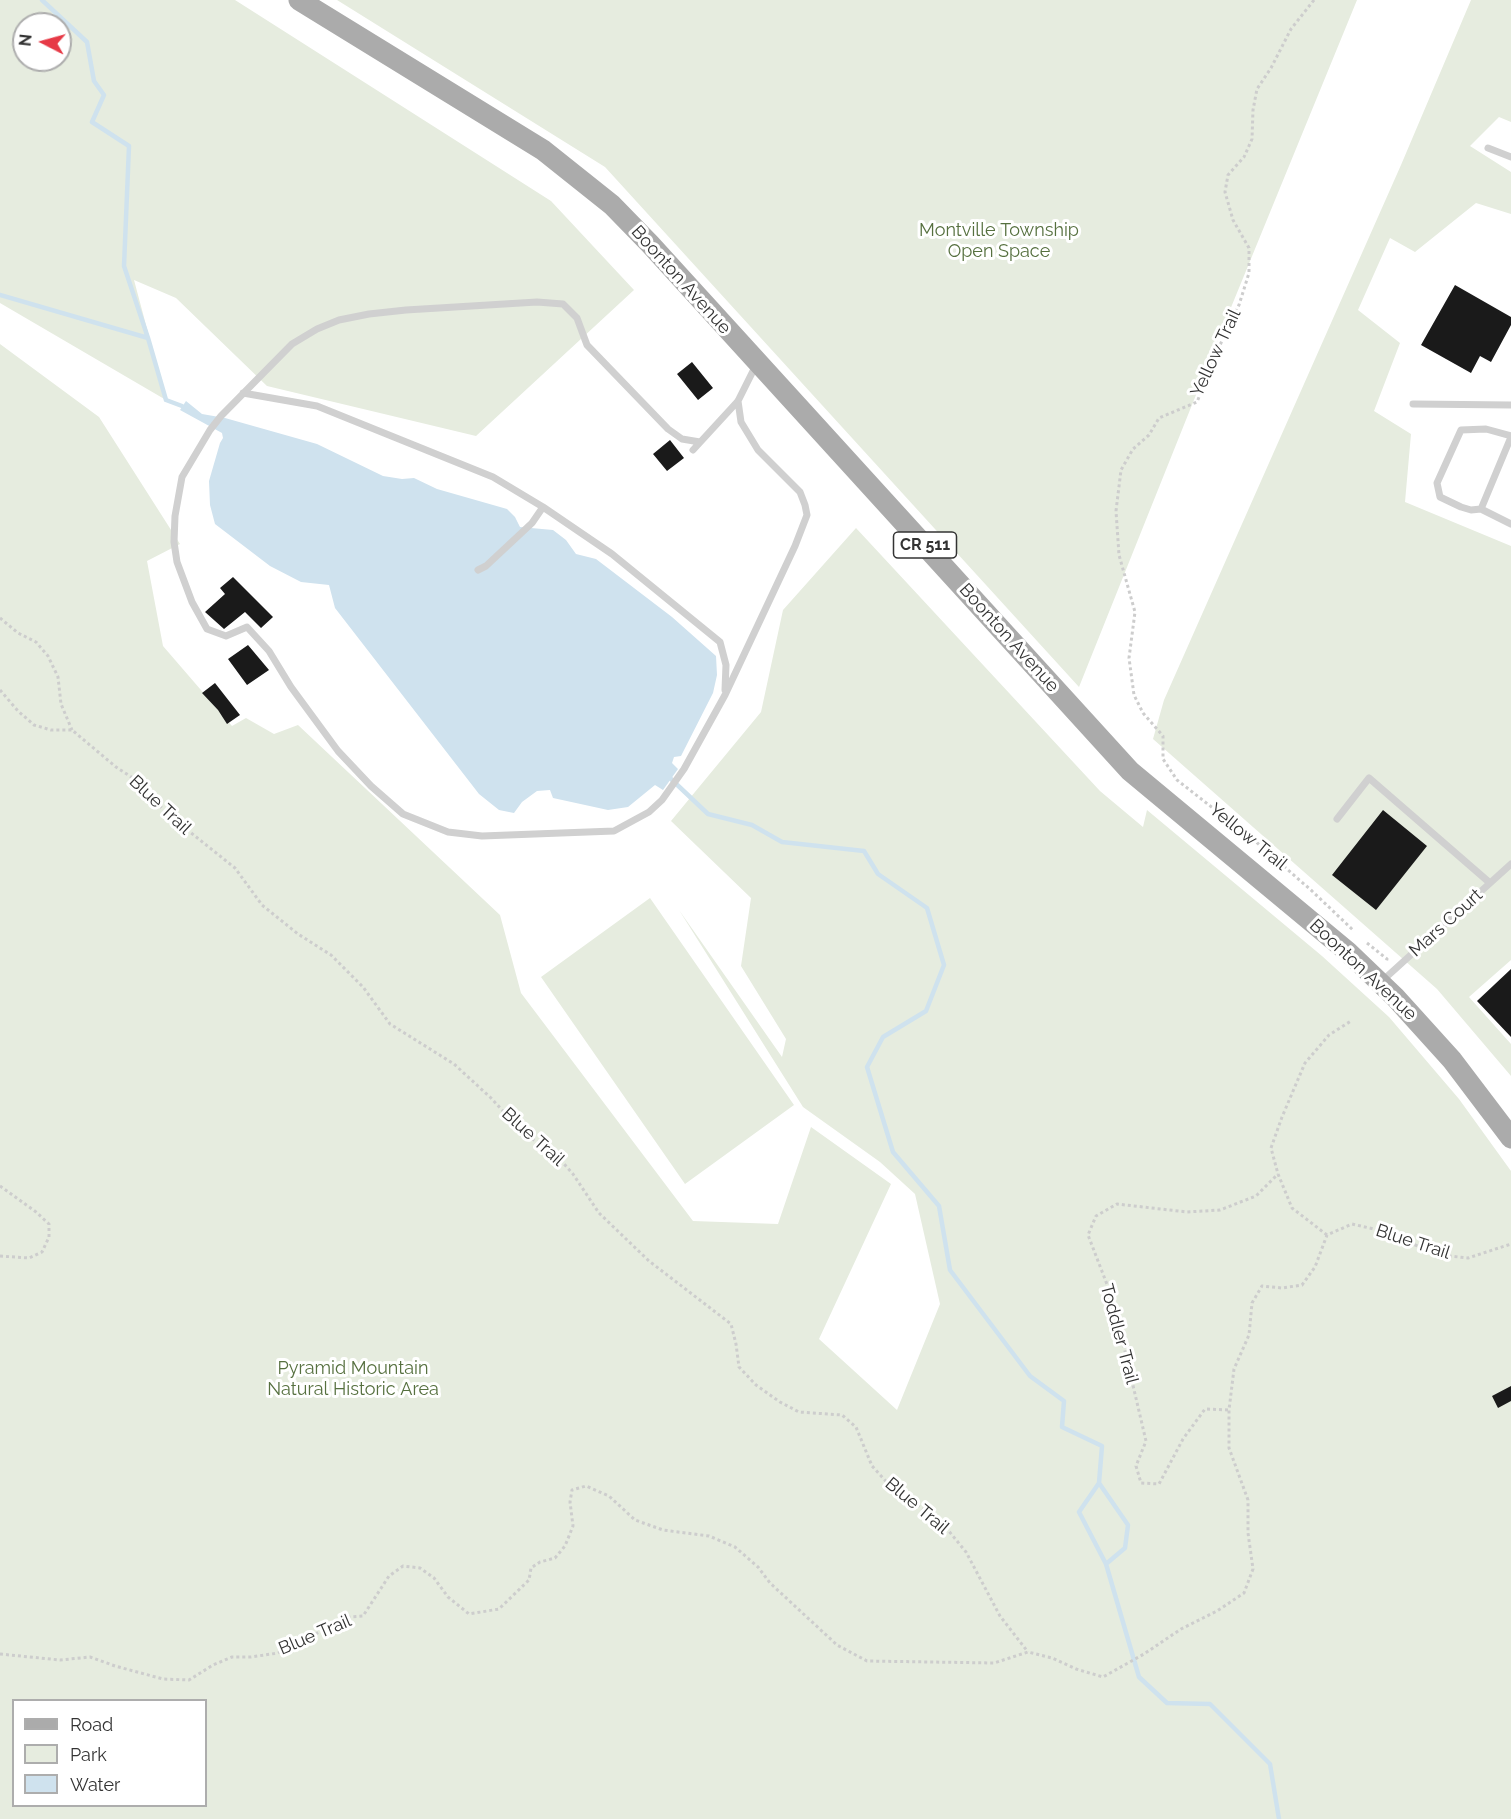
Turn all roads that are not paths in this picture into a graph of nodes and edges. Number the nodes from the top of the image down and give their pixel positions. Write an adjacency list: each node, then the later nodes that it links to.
1 (299, 0): 4 (main road, Boonton Avenue / CR 511)
2 (1488, 148): 3 (lane)
3 (1511, 157)
4 (757, 363): 6 (lane); 20 (main road, Boonton Avenue / CR 511)
5 (243, 393): 10 (lane); 12 (lane); 16 (lane)
6 (738, 401): 10 (lane); 16 (lane)
7 (1413, 404): 8 (lane)
8 (1511, 405)
9 (1511, 437): 13 (lane); 13 (lane)
10 (700, 442): 11 (lane)
11 (693, 450)
12 (543, 507): 15 (lane); 16 (lane)
13 (1481, 509): 14 (lane)
14 (1511, 524)
15 (478, 570)
16 (725, 695)
17 (1337, 819): 19 (lane)
18 (1510, 867): 19 (lane, Mars Court)
19 (1490, 883): 20 (lane, Mars Court)
20 (1380, 983): 21 (main road, Boonton Avenue / CR 511)
21 (1511, 1138)

